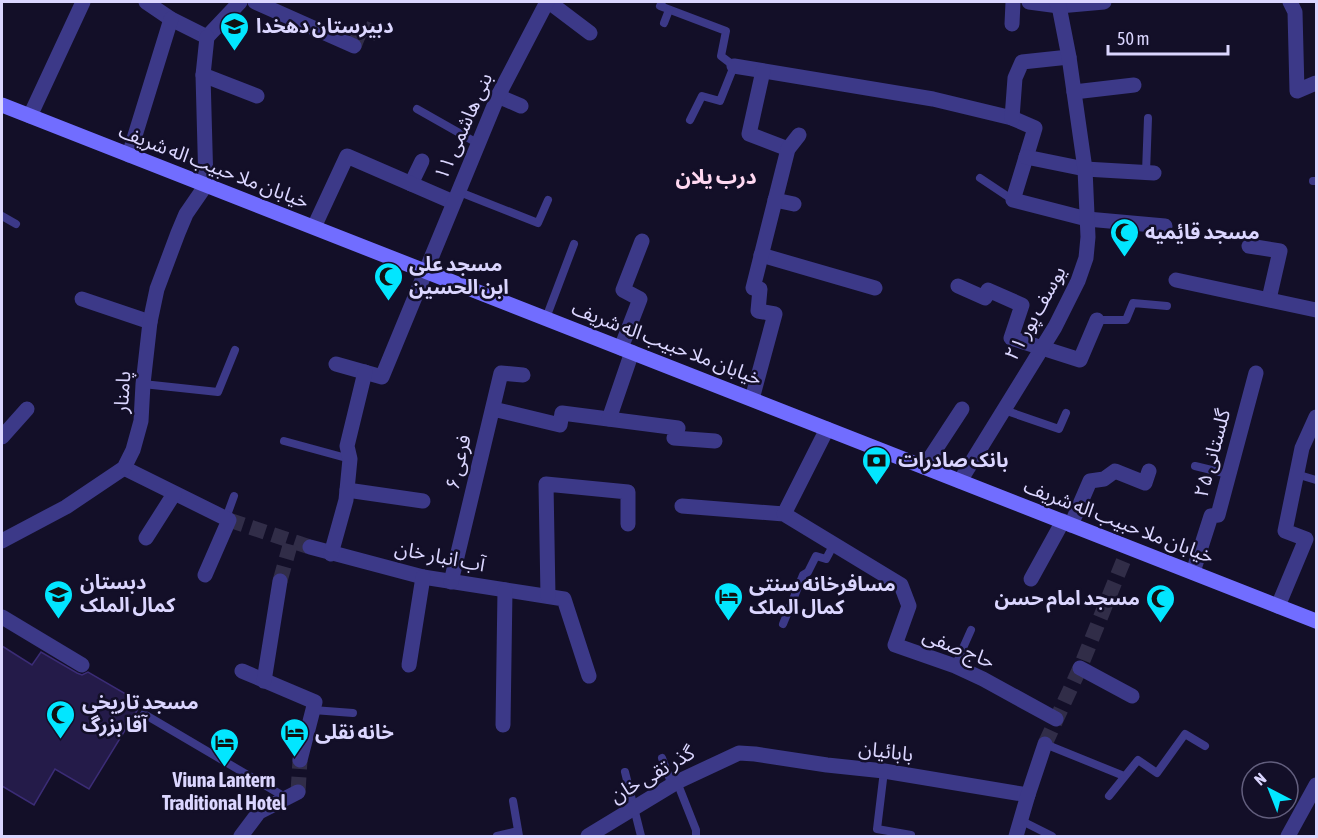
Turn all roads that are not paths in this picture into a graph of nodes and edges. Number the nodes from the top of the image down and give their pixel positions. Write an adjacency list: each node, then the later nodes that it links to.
1 (83, 2): 31 (street)
2 (146, 2): 13 (street)
3 (240, 2): 17 (street)
4 (255, 2): 18 (street)
5 (548, 2): 16 (street); 27 (street, بنی هاشمی ۱۱)
6 (662, 2): 12 (lane)
7 (1013, 2): 15 (street)
8 (1029, 2): 11 (street)
9 (1104, 2): 11 (street)
10 (1290, 2): 23 (street)
11 (1057, 4): 19 (street, یوسف پور ۲۱)
12 (669, 10): 14 (lane); 20 (lane)
13 (171, 19): 17 (street); 38 (street)
14 (664, 23)
15 (1012, 24)
16 (590, 33)
17 (207, 37): 22 (street)
18 (354, 46)
19 (1069, 57): 25 (street, یوسف پور ۲۱); 32 (street)
20 (734, 66): 21 (street); 34 (lane)
21 (763, 71): 32 (street); 37 (street)
22 (203, 75): 26 (street); 44 (street)
23 (1317, 83)
24 (1134, 85): 25 (street)
25 (1074, 92): 41 (street, یوسف پور ۲۱)
26 (257, 96)
27 (498, 96): 29 (street); 36 (street, بنی هاشمی ۱۱)
28 (2, 105): 31 (main road, خیابان ملا حبیب اله شریف)
29 (521, 106)
30 (417, 109): 36 (lane)
31 (30, 116): 38 (main road, خیابان ملا حبیب اله شریف)
32 (1012, 118): 39 (street)
33 (1148, 118): 42 (lane)
34 (690, 120)
35 (799, 135): 37 (street)
36 (477, 143): 46 (street, بنی هاشمی ۱۱)
37 (788, 149): 48 (street)
38 (129, 155): 44 (main road, خیابان ملا حبیب اله شریف)
39 (1026, 157): 41 (street); 49 (street)
40 (422, 161): 45 (street)
41 (1085, 168): 42 (street); 52 (street, یوسف پور ۲۱)
42 (1150, 172)
43 (980, 178): 49 (lane)
44 (206, 184): 55 (main road, خیابان ملا حبیب اله شریف); 70 (street, پامنار)
45 (411, 184): 46 (street); 55 (street)
46 (455, 197): 47 (lane); 60 (street, بنی هاشمی ۱۱)
47 (548, 200)
48 (774, 200): 50 (street); 59 (street)
49 (1013, 200): 52 (street)
50 (794, 204)
51 (2, 216): 53 (lane)
52 (1087, 219): 54 (street); 71 (street, یوسف پور ۲۱)
53 (16, 224)
54 (1165, 226)
55 (314, 227): 60 (main road, خیابان ملا حبیب اله شریف)
56 (642, 241): 73 (street)
57 (574, 244): 68 (lane)
58 (1249, 246): 65 (street)
59 (761, 255): 63 (street); 79 (street)
60 (425, 271): 68 (main road, خیابان ملا حبیب اله شریف); 75 (street, بنی هاشمی ۱۱)
61 (1176, 280): 65 (street)
62 (958, 286): 71 (street)
63 (875, 288)
64 (82, 299): 70 (street)
65 (1269, 299): 67 (street)
66 (1167, 306): 69 (lane)
67 (1317, 309)
68 (546, 318): 73 (main road, خیابان ملا حبیب اله شریف)
69 (1097, 320): 71 (street)
70 (150, 322): 78 (street, پامنار)
71 (1041, 349): 83 (street, یوسف پور ۲۱)
72 (235, 350): 78 (lane)
73 (626, 350): 79 (main road, خیابان ملا حبیب اله شریف); 86 (street)
74 (336, 364): 75 (street)
75 (365, 372): 91 (street)
76 (1256, 373): 96 (street, گلستانی ۲۵)
77 (523, 375): 81 (street, فرعی ۶)
78 (142, 384): 94 (street, پامنار)
79 (752, 399): 87 (main road, خیابان ملا حبیب اله شریف)
80 (27, 409): 88 (street)
81 (493, 409): 86 (street); 119 (street, فرعی ۶)
82 (962, 409): 93 (street)
83 (1003, 409): 84 (lane); 99 (street, یوسف پور ۲۱)
84 (1066, 413)
85 (1317, 417): 97 (street)
86 (609, 419): 90 (street)
87 (827, 429): 93 (main road, خیابان ملا حبیب اله شریف); 105 (street)
88 (2, 437)
89 (284, 441): 91 (lane)
90 (715, 441)
91 (350, 459): 100 (street)
92 (1195, 466): 96 (lane)
93 (924, 467): 99 (main road, خیابان ملا حبیب اله شریف)
94 (124, 468): 101 (street); 109 (street)
95 (1149, 471): 107 (street)
96 (1228, 474): 114 (street, گلستانی ۲۵)
97 (1296, 474): 98 (lane); 122 (street)
98 (1317, 480)
99 (960, 481): 107 (main road, خیابان ملا حبیب اله شریف)
100 (347, 490): 103 (street); 113 (street)
101 (174, 494): 106 (street); 110 (street)
102 (234, 496): 106 (lane)
103 (423, 501)
104 (682, 506): 105 (street)
105 (784, 514): 111 (street, حاج صفی)
106 (227, 519): 115 (street)
107 (1067, 523): 114 (main road, خیابان ملا حبیب اله شریف); 117 (street)
108 (628, 524): 121 (street)
109 (3, 538)
110 (146, 538)
111 (834, 544): 125 (lane); 129 (street, حاج صفی)
112 (309, 547): 113 (street, آب انبار خان)
113 (331, 554): 116 (street, آب انبار خان)
114 (1193, 572): 122 (main road, خیابان ملا حبیب اله شریف)
115 (205, 575)
116 (423, 577): 119 (street, آب انبار خان); 128 (street)
117 (1031, 579)
118 (280, 582): 133 (street)
119 (452, 582): 120 (street, آب انبار خان)
120 (505, 590): 121 (street, آب انبار خان); 139 (street)
121 (556, 597): 132 (street)
122 (1278, 606): 124 (main road, خیابان ملا حبیب اله شریف)
123 (2, 617): 127 (street)
124 (1317, 621)
125 (783, 624)
126 (971, 630): 129 (lane)
127 (82, 665)
128 (409, 665)
129 (955, 666): 138 (street, حاج صفی)
130 (1080, 668): 134 (street)
131 (242, 672): 133 (street)
132 (589, 676)
133 (264, 681): 135 (street)
134 (1132, 696)
135 (313, 710): 136 (lane); 144 (street)
136 (353, 713)
137 (144, 714): 150 (lane)
138 (1056, 719)
139 (503, 725)
140 (1045, 744): 147 (lane); 151 (street)
141 (1205, 746): 147 (lane)
142 (739, 753): 145 (street, بابائیان); 148 (street, گذر تقی خان)
143 (662, 758): 148 (lane)
144 (300, 760)
145 (884, 771): 151 (street, بابائیان); 158 (lane)
146 (626, 772): 155 (lane)
147 (1124, 776): 152 (lane)
148 (674, 783): 155 (street, گذر تقی خان); 163 (lane)
149 (1317, 785): 154 (street)
150 (292, 794): 160 (street)
151 (1028, 795): 156 (street)
152 (1109, 796)
153 (513, 801): 157 (lane)
154 (1312, 804): 166 (street)
155 (635, 807): 161 (street, گذر تقی خان); 162 (lane)
156 (1020, 820): 164 (street); 165 (lane)
157 (518, 834): 159 (lane)
158 (911, 835)
159 (496, 836)
160 (241, 837)
161 (588, 837)
162 (642, 837)
163 (696, 837)
164 (1016, 837)
165 (1052, 837)
166 (1288, 837)

